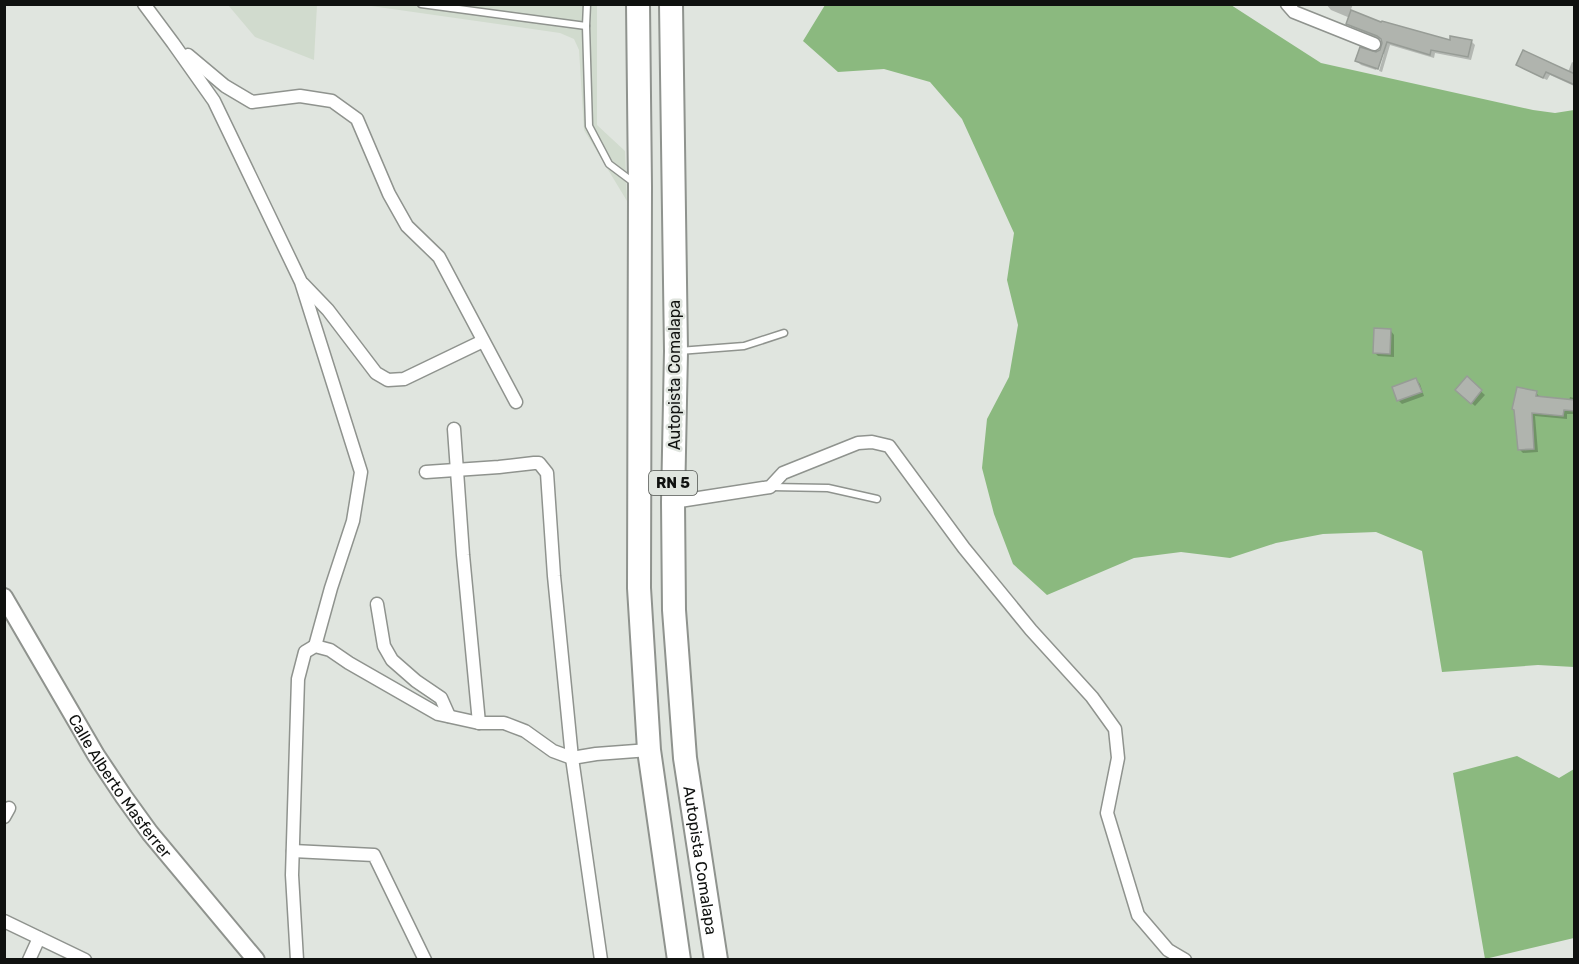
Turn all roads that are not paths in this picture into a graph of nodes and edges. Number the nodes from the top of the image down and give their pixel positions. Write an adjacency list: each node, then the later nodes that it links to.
1 (144, 4): 8 (street)
2 (421, 4): 7 (lane)
3 (587, 4): 7 (lane)
4 (638, 4): 10 (highway, RN 5)
5 (671, 4): 14 (highway, Autopista Comalapa / RN 5)
6 (1287, 4): 9 (street)
7 (586, 26): 10 (lane)
8 (173, 43): 11 (street); 13 (street)
9 (1374, 44)
10 (640, 187): 27 (highway, RN 5)
11 (301, 282): 13 (street); 24 (street)
12 (784, 333): 14 (lane)
13 (483, 340): 15 (street)
14 (675, 351): 21 (highway, Autopista Comalapa / RN 5)
15 (516, 402)
16 (454, 429): 17 (street)
17 (457, 470): 18 (street); 26 (street); 28 (street)
18 (426, 472)
19 (770, 487): 20 (lane); 21 (street); 40 (street)
20 (877, 500)
21 (673, 502): 39 (highway, Autopista Comalapa / RN 5)
22 (4, 597): 34 (main road, Calle Alberto Masferrer)
23 (377, 604): 25 (street)
24 (315, 646): 25 (street); 29 (street)
25 (449, 716): 26 (street)
26 (479, 723): 28 (street)
27 (649, 750): 28 (street); 38 (highway, RN 5)
28 (572, 758): 37 (street)
29 (293, 851): 35 (street); 36 (street)
30 (4, 921): 31 (street)
31 (39, 938): 32 (street); 33 (street)
32 (29, 960)
33 (85, 960)
34 (256, 960)
35 (297, 960)
36 (424, 960)
37 (601, 960)
38 (679, 960)
39 (716, 960)
40 (1185, 960)

